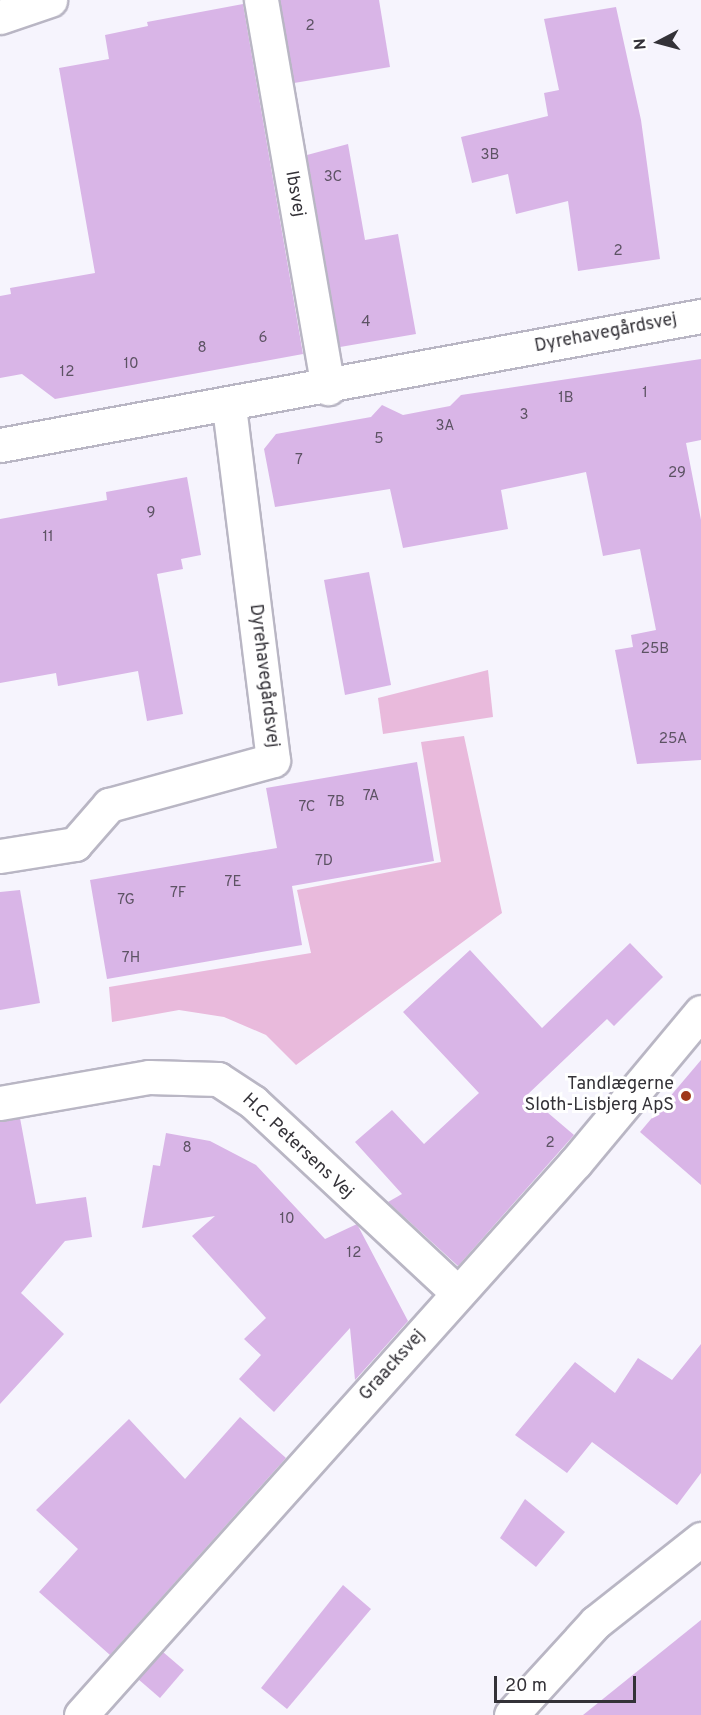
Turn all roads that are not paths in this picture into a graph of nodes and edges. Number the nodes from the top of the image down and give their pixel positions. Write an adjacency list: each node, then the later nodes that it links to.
1 (50, 0): 3 (street)
2 (261, 0): 5 (street, Ibsvej)
3 (0, 17)
4 (701, 316): 5 (street, Dyrehavegårdsvej)
5 (328, 388): 6 (street, Dyrehavegårdsvej)
6 (229, 405): 7 (street, Dyrehavegårdsvej); 8 (street, Dyrehavegårdsvej)
7 (0, 445)
8 (0, 856)
9 (701, 1012): 11 (street, Graacksvej)
10 (0, 1102): 11 (street, H.C. Petersens Vej)
11 (458, 1293): 13 (street, Graacksvej)
12 (701, 1539): 14 (street)
13 (81, 1715)
14 (511, 1715)

